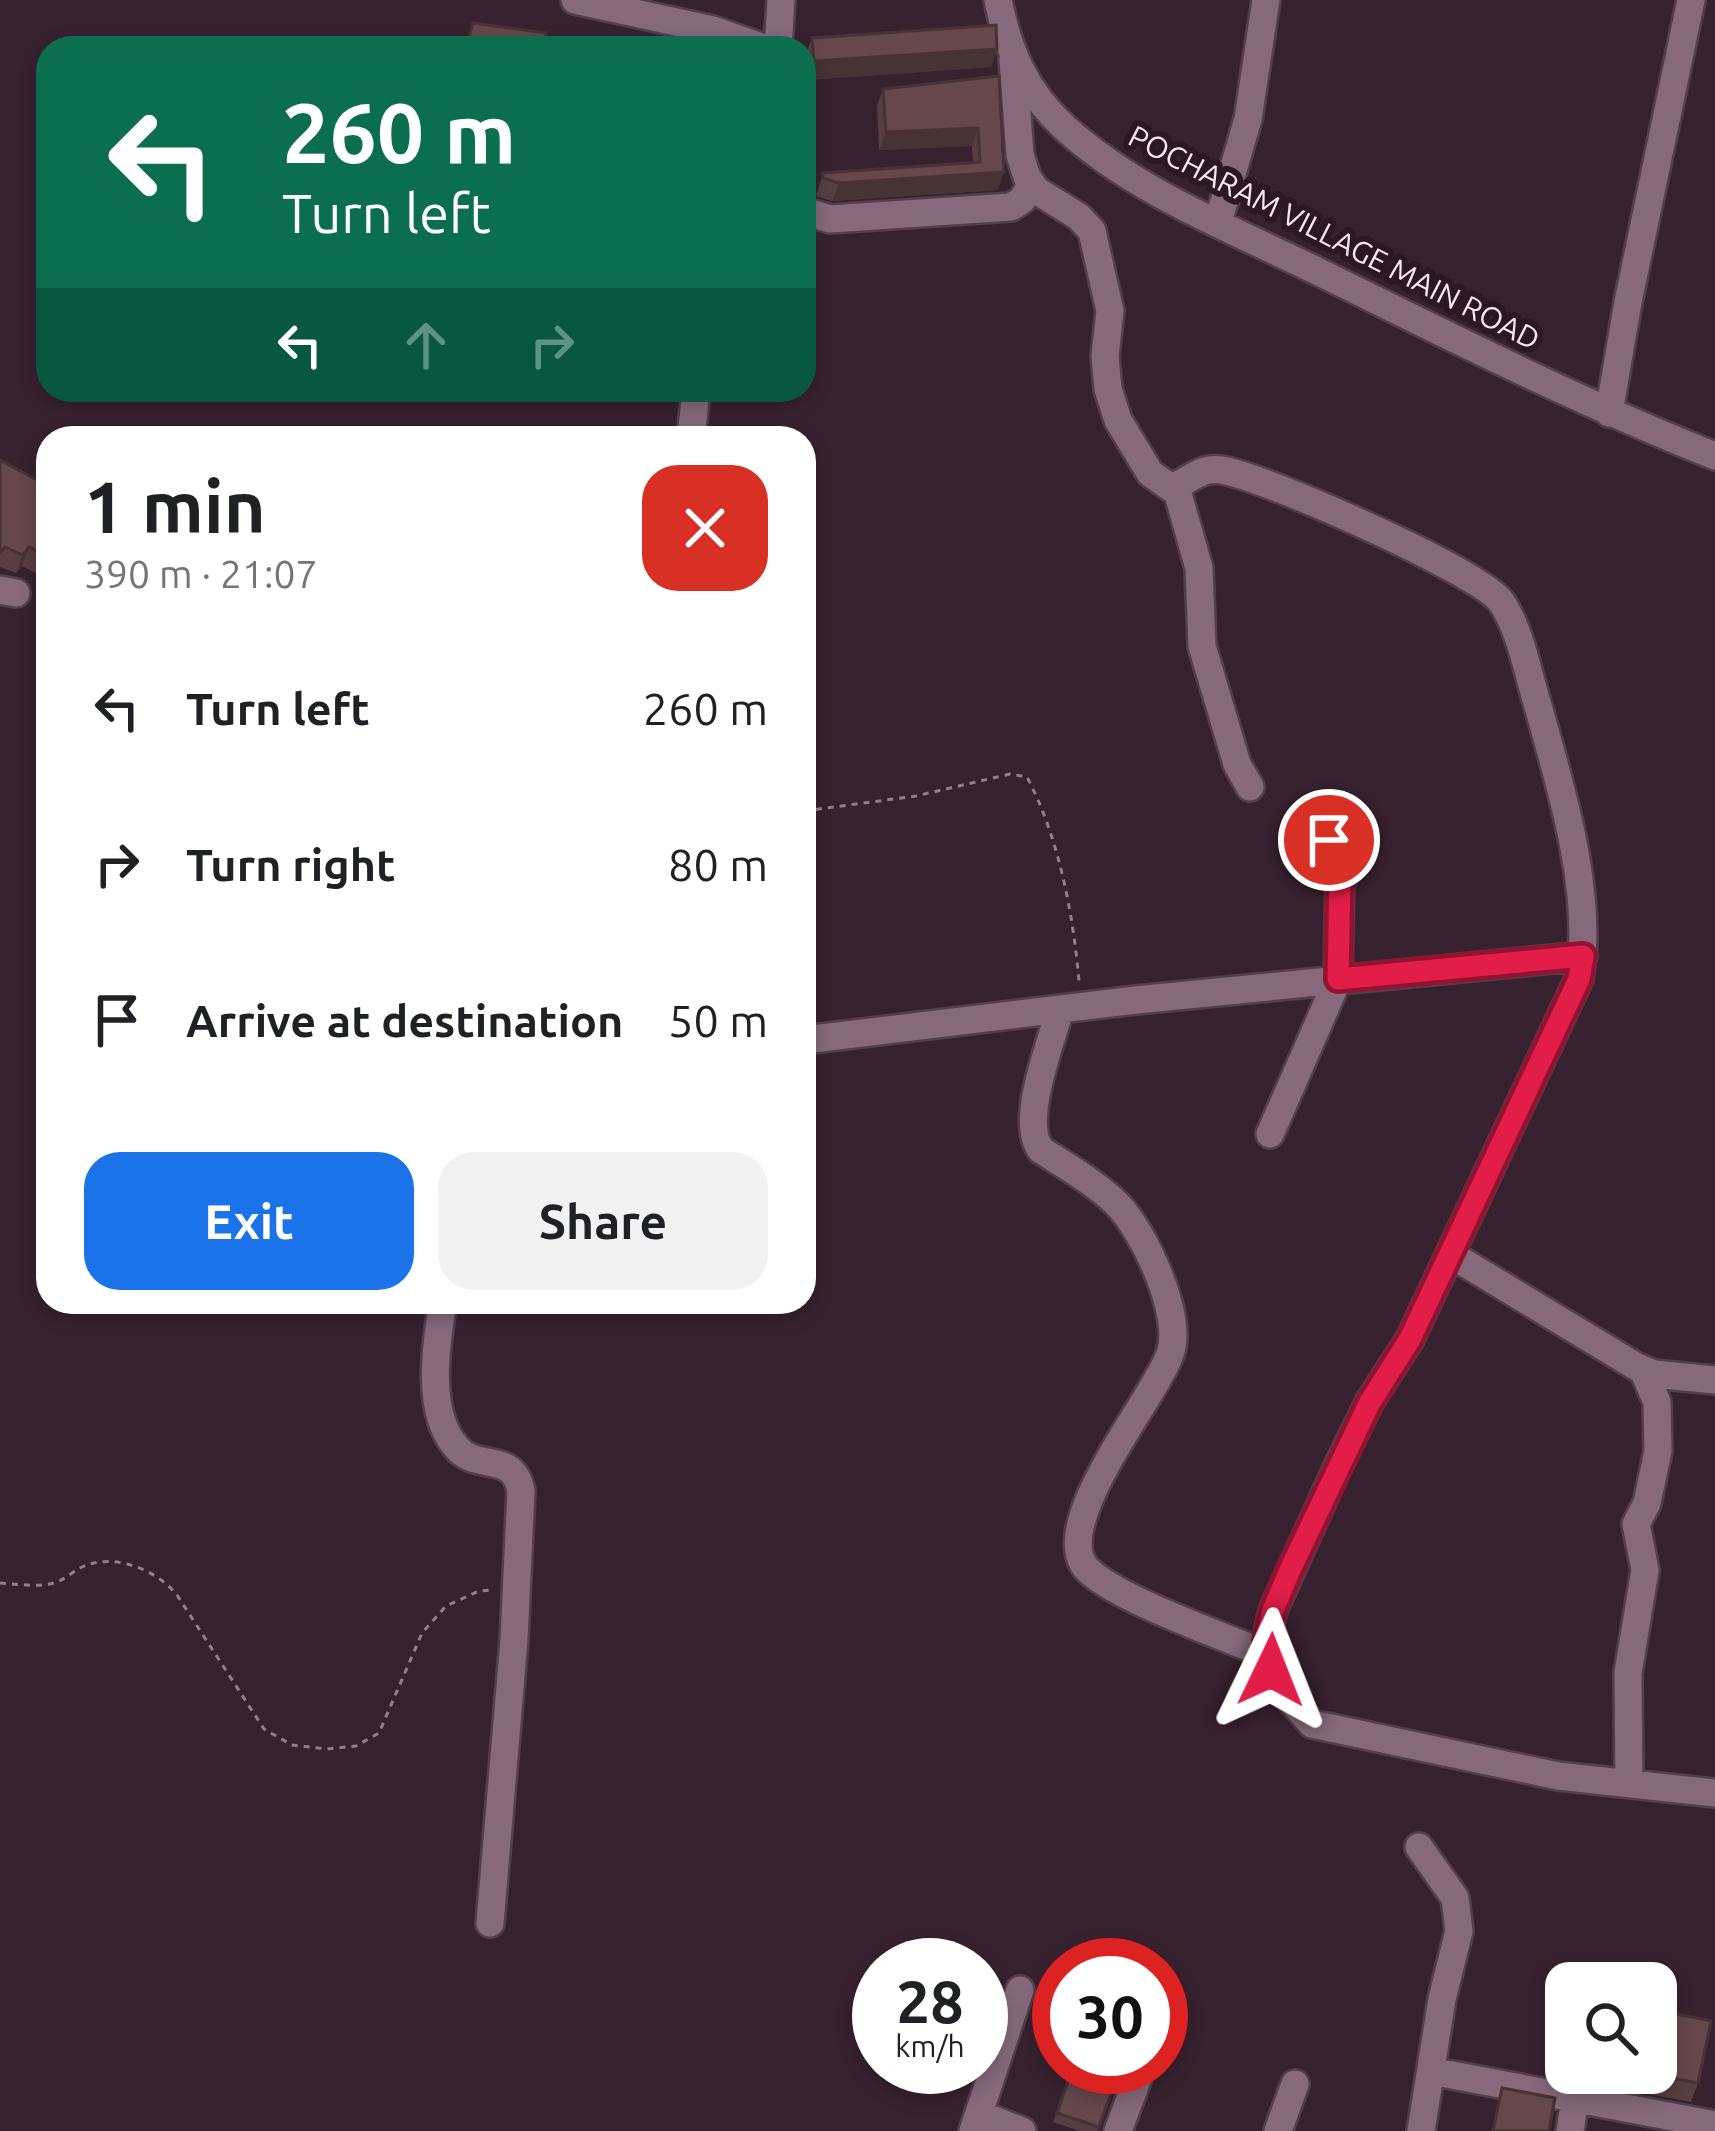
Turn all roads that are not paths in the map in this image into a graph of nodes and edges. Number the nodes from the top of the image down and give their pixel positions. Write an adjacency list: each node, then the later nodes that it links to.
1 (575, 0): 6 (street)
2 (782, 0): 7 (street)
3 (998, 0): 8 (street, POCHARAM VILLAGE MAIN ROAD)
4 (1266, 0): 11 (street)
5 (1691, 0): 12 (street)
6 (730, 36)
7 (779, 36)
8 (1012, 60): 9 (street); 11 (street, POCHARAM VILLAGE MAIN ROAD)
9 (1033, 184): 10 (street); 14 (street)
10 (816, 215)
11 (1218, 222): 12 (street, POCHARAM VILLAGE MAIN ROAD)
12 (1610, 413): 13 (street, POCHARAM VILLAGE MAIN ROAD)
13 (1715, 456)
14 (1176, 487): 15 (street); 17 (street)
15 (1250, 787)
16 (1316, 828): 18 (street)
17 (1583, 956): 18 (street); 22 (street)
18 (1338, 979): 19 (street); 21 (street)
19 (1070, 1008): 20 (street); 26 (street)
20 (816, 1039)
21 (1270, 1134)
22 (1450, 1254): 24 (street); 26 (street)
23 (441, 1314): 30 (street)
24 (1643, 1370): 25 (street); 27 (street)
25 (1715, 1380)
26 (1268, 1655): 27 (street)
27 (1629, 1782): 28 (street)
28 (1715, 1793)
29 (1419, 1847): 32 (street)
30 (490, 1923)
31 (1020, 1990): 38 (street)
32 (1431, 2071): 33 (street); 43 (street)
33 (1545, 2082)
34 (1295, 2084): 42 (street)
35 (1132, 2094): 41 (street)
36 (1576, 2094): 44 (street)
37 (1608, 2094): 39 (street)
38 (976, 2123): 40 (street)
39 (1715, 2125)
40 (1022, 2131)
41 (1118, 2131)
42 (1278, 2131)
43 (1421, 2131)
44 (1570, 2131)

